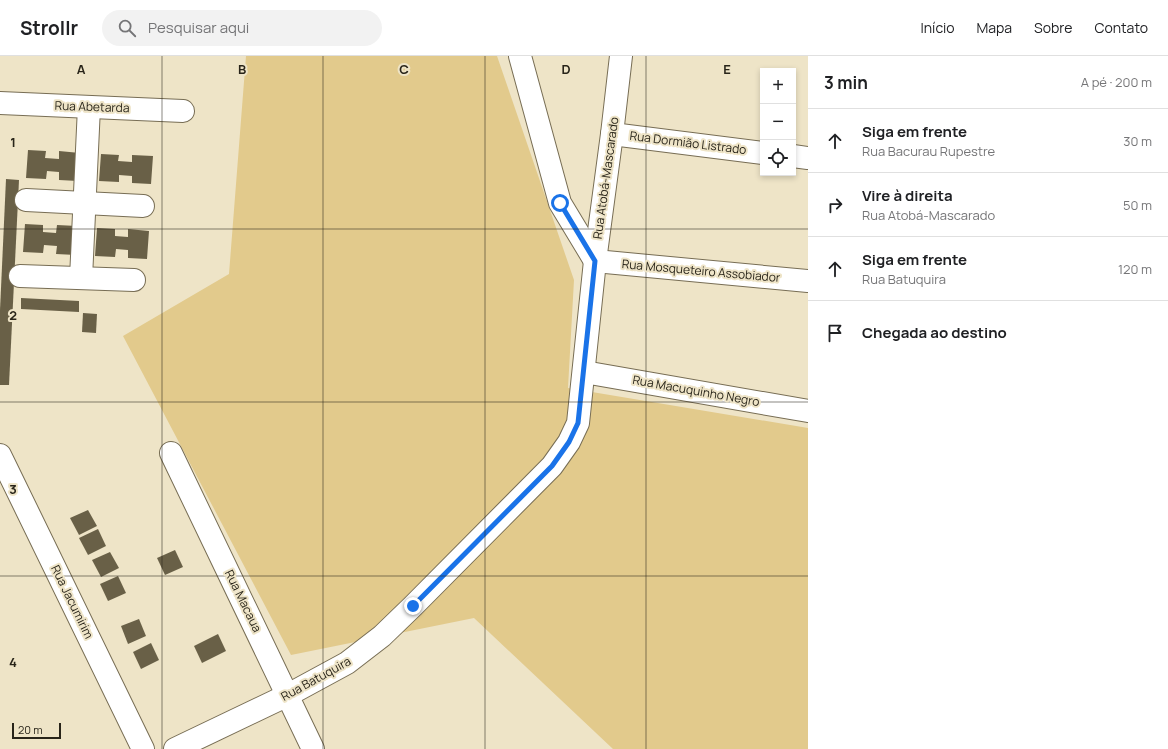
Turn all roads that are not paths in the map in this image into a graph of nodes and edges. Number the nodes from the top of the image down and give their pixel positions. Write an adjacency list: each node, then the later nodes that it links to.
1 (520, 56): 13 (street)
2 (621, 56): 6 (street, Rua Atobá-Mascarado)
3 (0, 103): 4 (street, Rua Abetarda)
4 (89, 107): 5 (street, Rua Abetarda); 11 (street)
5 (183, 111)
6 (612, 134): 7 (street, Rua Dormião Listrado); 13 (street, Rua Atobá-Mascarado)
7 (760, 153)
8 (796, 156): 9 (street)
9 (808, 158)
10 (26, 200): 11 (street)
11 (85, 203): 12 (street); 15 (street)
12 (143, 206)
13 (595, 261): 17 (street, Rua Mosqueteiro Assobiador); 18 (street, Rua Atobá-Mascarado)
14 (20, 276): 15 (street)
15 (81, 278): 16 (street)
16 (134, 280)
17 (808, 281)
18 (584, 372): 19 (street, Rua Macuquinho Negro); 22 (street, Rua Batuquira)
19 (808, 411)
20 (171, 453): 22 (street, Rua Macaua)
21 (0, 455): 23 (street, Rua Jacumirim)
22 (288, 695): 24 (street, Rua Batuquira); 25 (street, Rua Macaua)
23 (143, 749)
24 (175, 749)
25 (313, 749)

